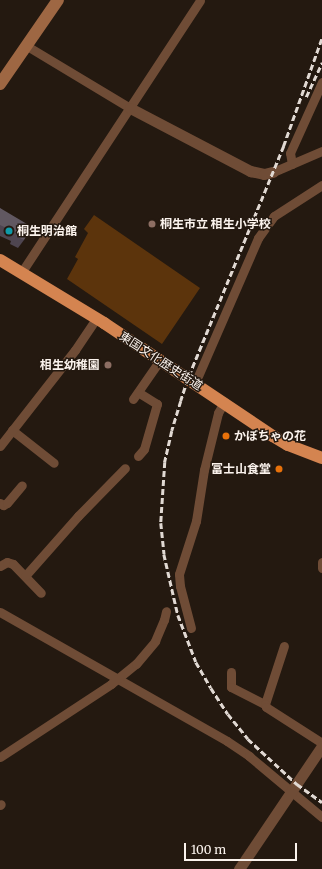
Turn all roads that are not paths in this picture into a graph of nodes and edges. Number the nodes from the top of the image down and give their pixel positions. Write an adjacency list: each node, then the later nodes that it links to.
1 (58, 0): 3 (main road)
2 (200, 0): 6 (street)
3 (27, 46): 4 (main road); 6 (street)
4 (1, 81)
5 (322, 82): 8 (street)
6 (130, 108): 9 (street); 12 (street)
7 (322, 150): 8 (street)
8 (292, 164): 9 (street)
9 (274, 172)
10 (322, 185): 15 (street)
11 (0, 260): 12 (highway, 東国文化歴史街道)
12 (21, 273): 13 (highway, 東国文化歴史街道)
13 (96, 319): 14 (highway, 東国文化歴史街道); 17 (street)
14 (160, 360): 15 (highway, 東国文化歴史街道); 19 (street)
15 (196, 383): 16 (highway, 東国文化歴史街道)
16 (224, 402): 20 (highway, 東国文化歴史街道); 32 (street)
17 (12, 430): 18 (street); 21 (street)
18 (0, 446)
19 (138, 456)
20 (322, 458)
21 (54, 463)
22 (125, 468): 28 (street)
23 (22, 484): 24 (street)
24 (0, 503)
25 (322, 562): 27 (street)
26 (0, 566): 28 (street)
27 (322, 568)
28 (25, 576): 29 (street)
29 (41, 592)
30 (166, 611): 35 (street)
31 (0, 612): 35 (street)
32 (192, 628)
33 (284, 646): 36 (street)
34 (231, 672): 36 (street)
35 (118, 678): 38 (street); 39 (street)
36 (265, 704): 37 (street)
37 (322, 744): 39 (street)
38 (0, 757)
39 (291, 791): 40 (street); 41 (street)
40 (322, 817)
41 (239, 869)

